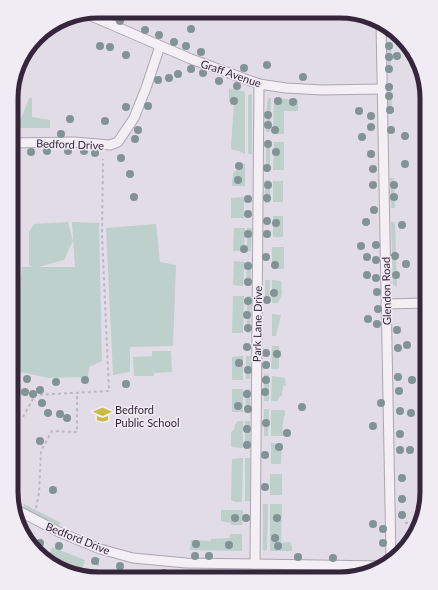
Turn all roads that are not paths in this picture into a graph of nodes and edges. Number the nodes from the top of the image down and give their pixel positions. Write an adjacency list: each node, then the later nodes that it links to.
1 (96, 18): 3 (street, Graff Avenue)
2 (381, 30): 5 (street, Glendon Road)
3 (160, 46): 4 (street, Graff Avenue); 6 (street, Bedford Drive)
4 (259, 84): 5 (street, Graff Avenue); 11 (street, Park Lane Drive)
5 (382, 89): 8 (street, Glendon Road)
6 (18, 143)
7 (420, 303): 8 (street)
8 (386, 304): 10 (street, Glendon Road)
9 (21, 512): 11 (street, Bedford Drive)
10 (391, 553)
11 (255, 564): 12 (street, Bedford Drive)
12 (370, 566)

